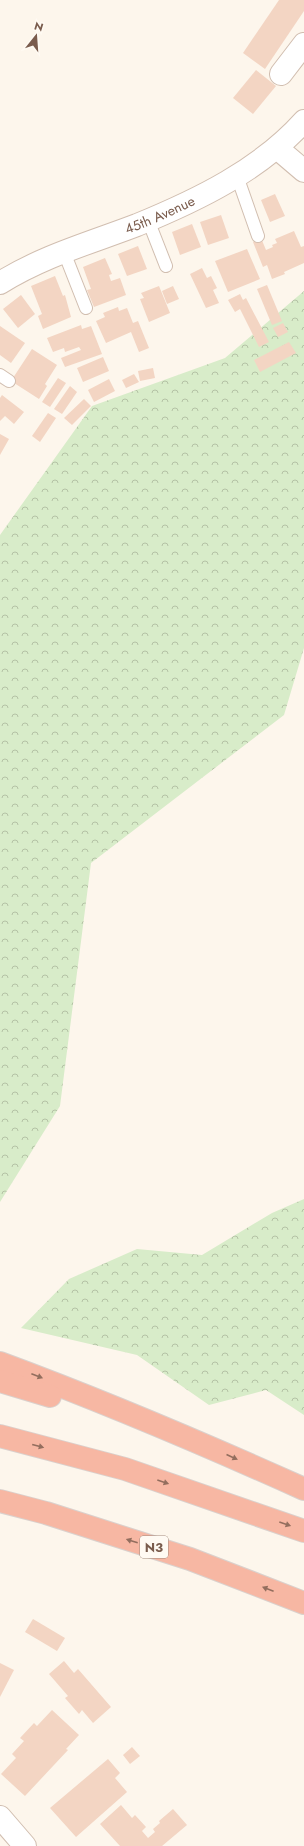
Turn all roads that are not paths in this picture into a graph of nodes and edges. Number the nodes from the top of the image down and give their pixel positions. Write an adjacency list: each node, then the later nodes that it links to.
1 (304, 44): 2 (street)
2 (281, 74)
3 (304, 121): 4 (street, 45th Avenue)
4 (277, 148): 5 (street); 6 (street, 45th Avenue)
5 (304, 171)
6 (237, 176): 7 (street, 45th Avenue); 8 (lane)
7 (148, 220): 9 (street, 45th Avenue); 10 (lane)
8 (258, 236)
9 (64, 252): 11 (street, 45th Avenue); 12 (lane)
10 (166, 266)
11 (0, 283)
12 (86, 308)
13 (0, 1363): 16 (highway, one-way to 16)
14 (0, 1381): 16 (highway)
15 (0, 1436): 19 (highway, one-way to 19)
16 (197, 1440): 17 (highway, one-way to 17)
17 (304, 1489)
18 (0, 1501): 20 (highway, N3, one-way to 18)
19 (304, 1531)
20 (304, 1603)
21 (0, 1817): 22 (street)
22 (25, 1846)

